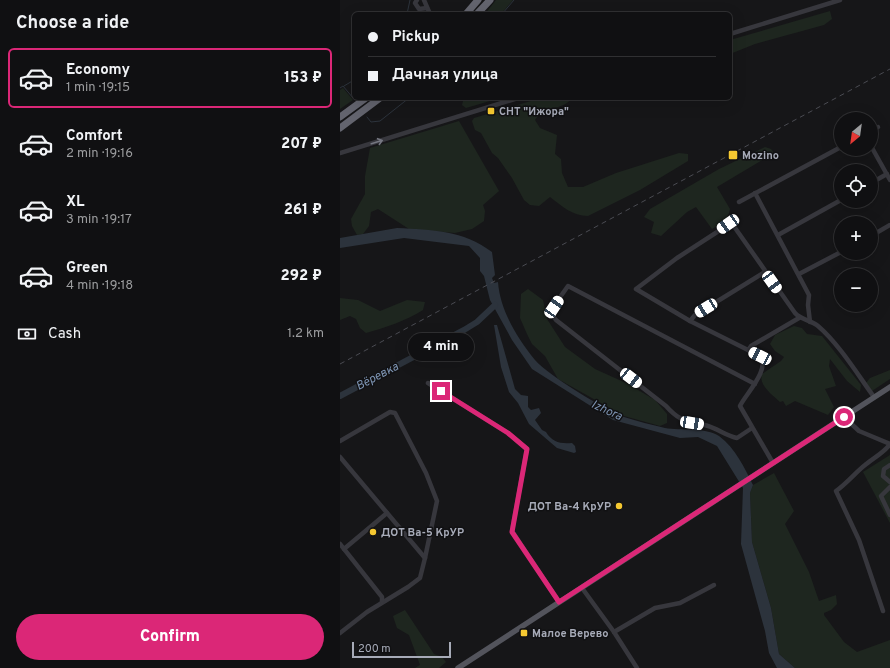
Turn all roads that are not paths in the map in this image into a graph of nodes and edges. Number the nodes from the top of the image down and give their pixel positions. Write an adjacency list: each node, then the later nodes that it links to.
1 (417, 0): 6 (street)
2 (424, 0): 6 (street)
3 (478, 0): 8 (highway)
4 (490, 0): 9 (highway)
5 (840, 0): 10 (street)
6 (427, 8): 7 (street)
7 (429, 12)
8 (468, 12)
9 (479, 12)
10 (732, 33)
11 (363, 100): 14 (highway)
12 (377, 100): 15 (highway)
13 (511, 100): 17 (street, one-way to 13)
14 (340, 117)
15 (340, 128)
16 (834, 151): 22 (street)
17 (340, 153)
18 (877, 156): 19 (street)
19 (887, 174): 20 (street); 21 (street)
20 (878, 179)
21 (890, 180)
22 (755, 193): 23 (street); 27 (street)
23 (739, 202)
24 (834, 204): 27 (street)
25 (890, 225): 26 (street)
26 (878, 232)
27 (778, 235): 30 (street)
28 (834, 256): 30 (street)
29 (765, 272): 31 (street); 32 (street); 32 (street)
30 (799, 274): 33 (street)
31 (799, 318): 33 (street); 34 (street)
32 (690, 321): 34 (street)
33 (810, 322): 38 (street)
34 (748, 350): 36 (street)
35 (428, 383): 56 (street)
36 (754, 384): 40 (street); 40 (street)
37 (890, 387): 38 (main road)
38 (874, 397): 39 (main road)
39 (844, 417): 42 (street); 44 (main road)
40 (752, 428): 44 (street)
41 (340, 441): 52 (street)
42 (890, 444): 57 (street)
43 (340, 457): 48 (street)
44 (773, 463): 54 (main road)
45 (890, 465): 46 (street)
46 (890, 482)
47 (890, 487): 49 (street)
48 (387, 513): 51 (street); 52 (street)
49 (890, 515)
50 (340, 544): 51 (street)
51 (344, 549): 55 (street)
52 (425, 558): 55 (street)
53 (714, 585): 58 (street)
54 (582, 588): 56 (main road); 58 (street)
55 (382, 602): 59 (street)
56 (559, 602): 60 (main road)
57 (883, 611)
58 (614, 632): 61 (street)
59 (340, 633)
60 (458, 668)
61 (637, 668)

